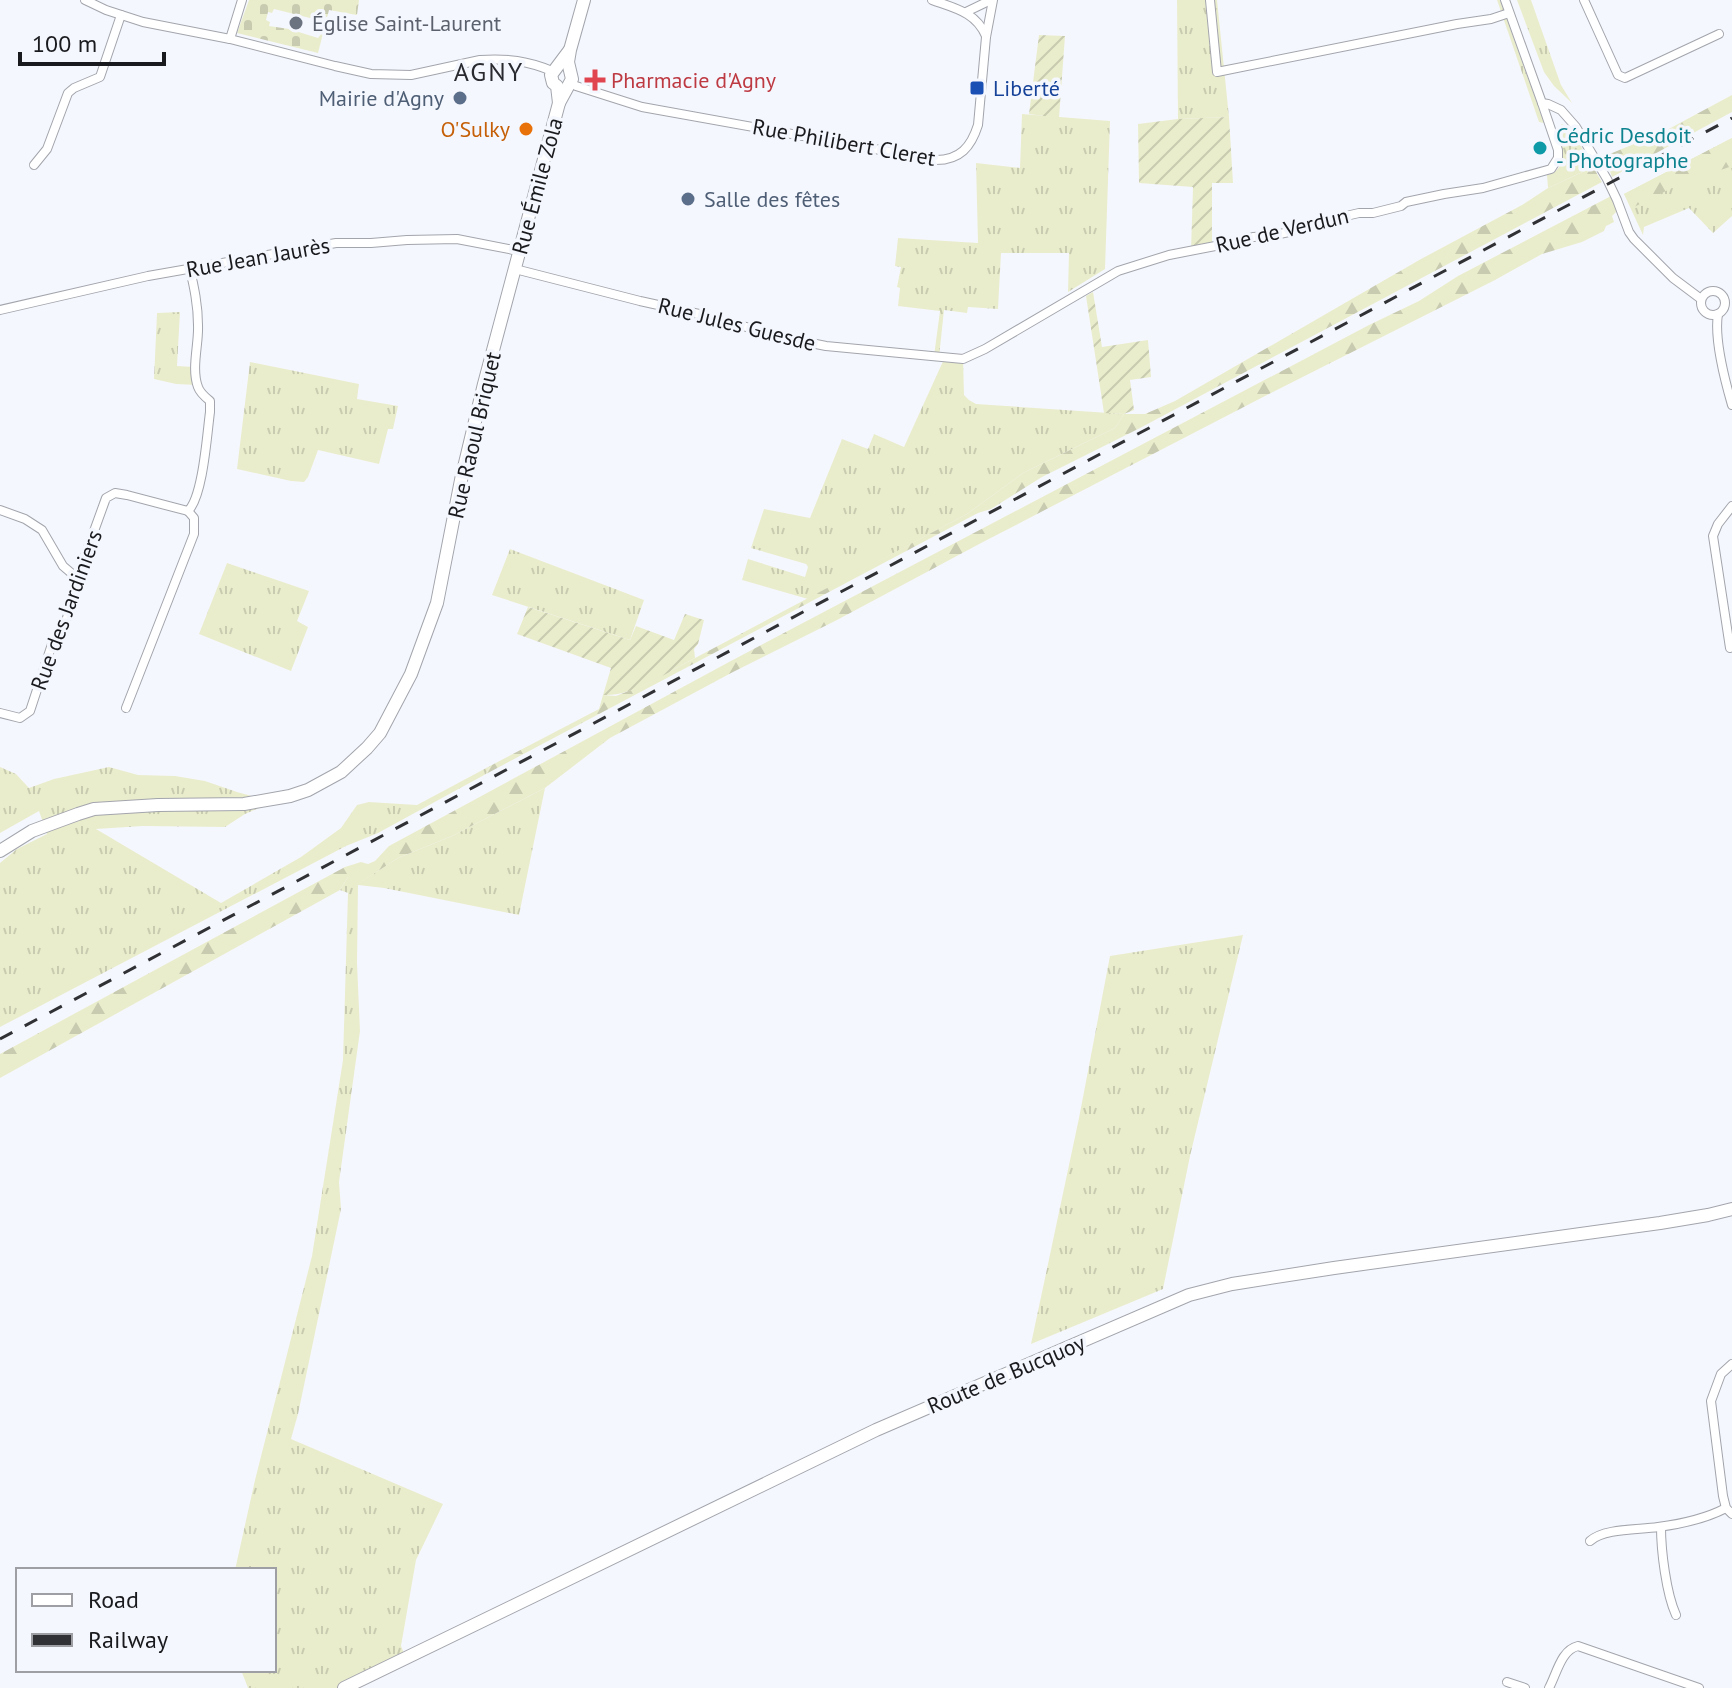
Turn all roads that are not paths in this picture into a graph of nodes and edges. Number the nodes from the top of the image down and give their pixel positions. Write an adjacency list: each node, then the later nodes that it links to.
1 (85, 0): 10 (street, Rue Philibert Cleret)
2 (242, 0): 13 (street)
3 (584, 0): 14 (main road, Rue Émile Zola)
4 (932, 0): 9 (street)
5 (992, 0): 9 (street); 12 (street, Rue Philibert Cleret)
6 (1210, 0): 8 (street)
7 (1584, 0): 11 (street)
8 (1506, 4): 15 (street)
9 (966, 12): 12 (street)
10 (121, 15): 13 (street, Rue Philibert Cleret); 16 (street)
11 (1719, 34)
12 (986, 37): 14 (street, Rue Philibert Cleret)
13 (230, 39): 14 (street, Rue Philibert Cleret)
14 (562, 77): 17 (main road, Rue Émile Zola)
15 (1542, 103): 22 (street); 25 (street, Rue de Verdun)
16 (34, 165)
17 (519, 251): 18 (street, Rue Jean Jaurès); 19 (main road, Rue Émile Zola)
18 (190, 269): 23 (street, Rue Jean Jaurès); 29 (street)
19 (515, 269): 25 (street, Rue Jules Guesde); 34 (main road, Rue Raoul Briquet)
20 (1732, 290): 21 (street)
21 (1724, 297): 22 (street); 24 (street)
22 (1701, 299): 24 (street)
23 (0, 310)
24 (1718, 314): 26 (street)
25 (963, 359)
26 (1732, 405)
27 (1732, 506): 31 (street)
28 (0, 510): 30 (street)
29 (188, 511): 30 (street, Rue des Jardiniers); 32 (street)
30 (77, 578): 33 (street, Rue des Jardiniers)
31 (1730, 648)
32 (126, 708)
33 (0, 713)
34 (0, 851)
35 (1732, 1209): 42 (main road, Route de Bucquoy)
36 (1732, 1364): 37 (street)
37 (1729, 1511): 38 (street)
38 (1661, 1527): 39 (street); 40 (street)
39 (1590, 1541)
40 (1676, 1615)
41 (1507, 1682): 43 (street)
42 (344, 1688)
43 (1525, 1688)
44 (1549, 1688): 45 (street)
45 (1699, 1688)

